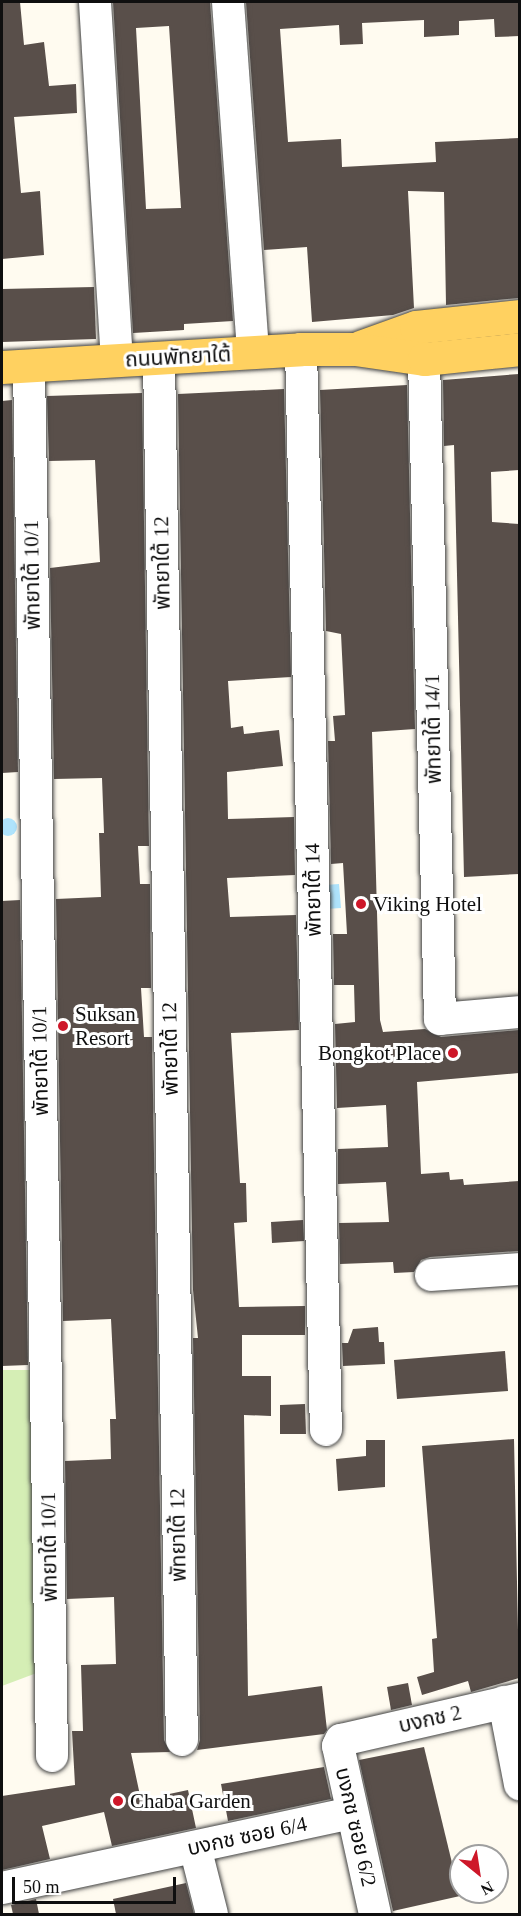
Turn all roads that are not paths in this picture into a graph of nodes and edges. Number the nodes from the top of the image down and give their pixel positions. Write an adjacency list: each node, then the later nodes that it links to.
1 (95, 2): 10 (street)
2 (228, 2): 7 (street)
3 (519, 316): 5 (main road, ถนนพัทยาใต้)
4 (301, 349): 5 (main road, ถนนพัทยาใต้); 7 (main road, ถนนพัทยาใต้); 15 (street, พัทยาใต้ 14)
5 (355, 349): 9 (main road, ถนนพัทยาใต้)
6 (519, 349): 9 (main road, ถนนพัทยาใต้)
7 (253, 352): 8 (main road, ถนนพัทยาใต้)
8 (159, 358): 10 (main road, ถนนพัทยาใต้); 17 (street, พัทยาใต้ 12)
9 (424, 359): 12 (street, พัทยาใต้ 14/1)
10 (117, 360): 11 (main road, ถนนพัทยาใต้)
11 (15, 366): 19 (street, พัทยาใต้ 10/1)
12 (519, 1012)
13 (519, 1269): 14 (street)
14 (431, 1275)
15 (326, 1430)
16 (512, 1701): 18 (street, บงกช 2); 20 (street)
17 (182, 1740)
18 (341, 1740): 21 (street, บงกช ซอย 6/2)
19 (52, 1756)
20 (519, 1784)
21 (352, 1813): 22 (street, บงกช ซอย 6/4); 25 (street, บงกช ซอย 6/2)
22 (195, 1847): 23 (street, บงกช ซอย 6/4); 24 (street)
23 (2, 1888)
24 (212, 1914)
25 (375, 1914)

